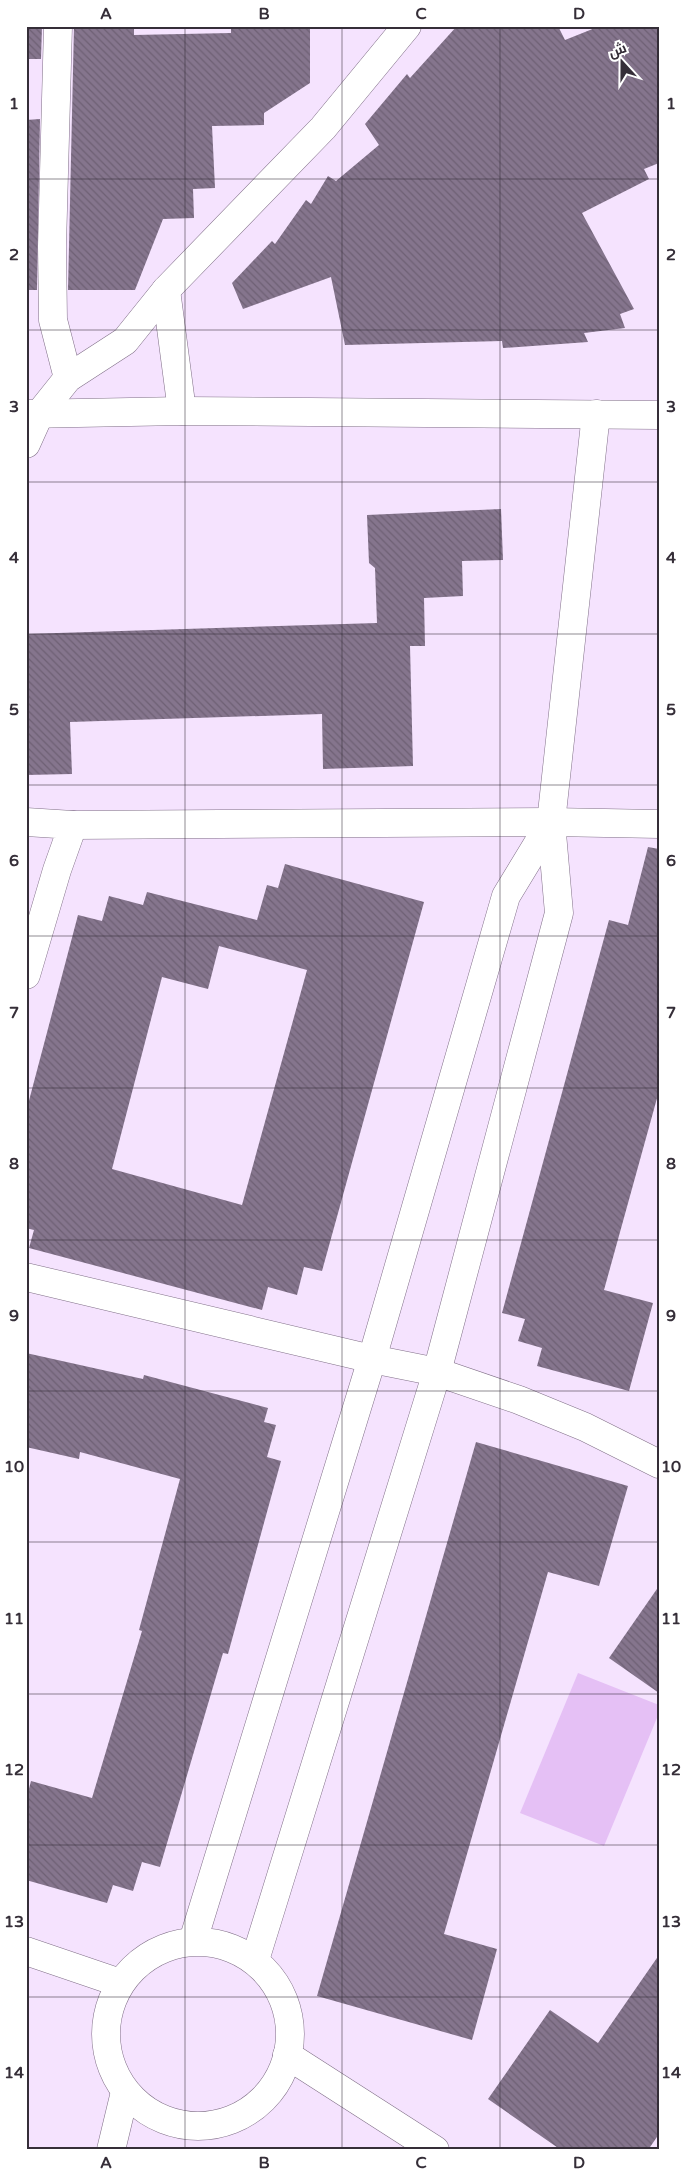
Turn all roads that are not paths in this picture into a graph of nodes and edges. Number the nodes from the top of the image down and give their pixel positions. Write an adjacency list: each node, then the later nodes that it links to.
1 (58, 26): 4 (street)
2 (407, 26): 3 (street)
3 (166, 290): 4 (street); 5 (street)
4 (68, 378): 6 (street)
5 (182, 411): 6 (street); 7 (street)
6 (33, 414): 9 (street)
7 (596, 414): 8 (street); 11 (street)
8 (659, 414)
9 (26, 444)
10 (26, 822): 13 (street)
11 (551, 822): 12 (street); 13 (street); 16 (street); 17 (street)
12 (659, 824)
13 (73, 825): 14 (street)
14 (26, 975)
15 (26, 1276): 16 (street)
16 (372, 1359): 17 (street); 19 (street)
17 (437, 1372): 18 (street); 21 (street)
18 (659, 1464)
19 (193, 1941): 21 (street); 22 (street)
20 (26, 1951): 22 (street)
21 (255, 1960): 23 (street)
22 (120, 1983): 24 (street)
23 (288, 2055): 25 (street); 27 (street)
24 (125, 2092): 25 (street); 26 (street)
25 (192, 2138)
26 (111, 2150)
27 (435, 2150)

